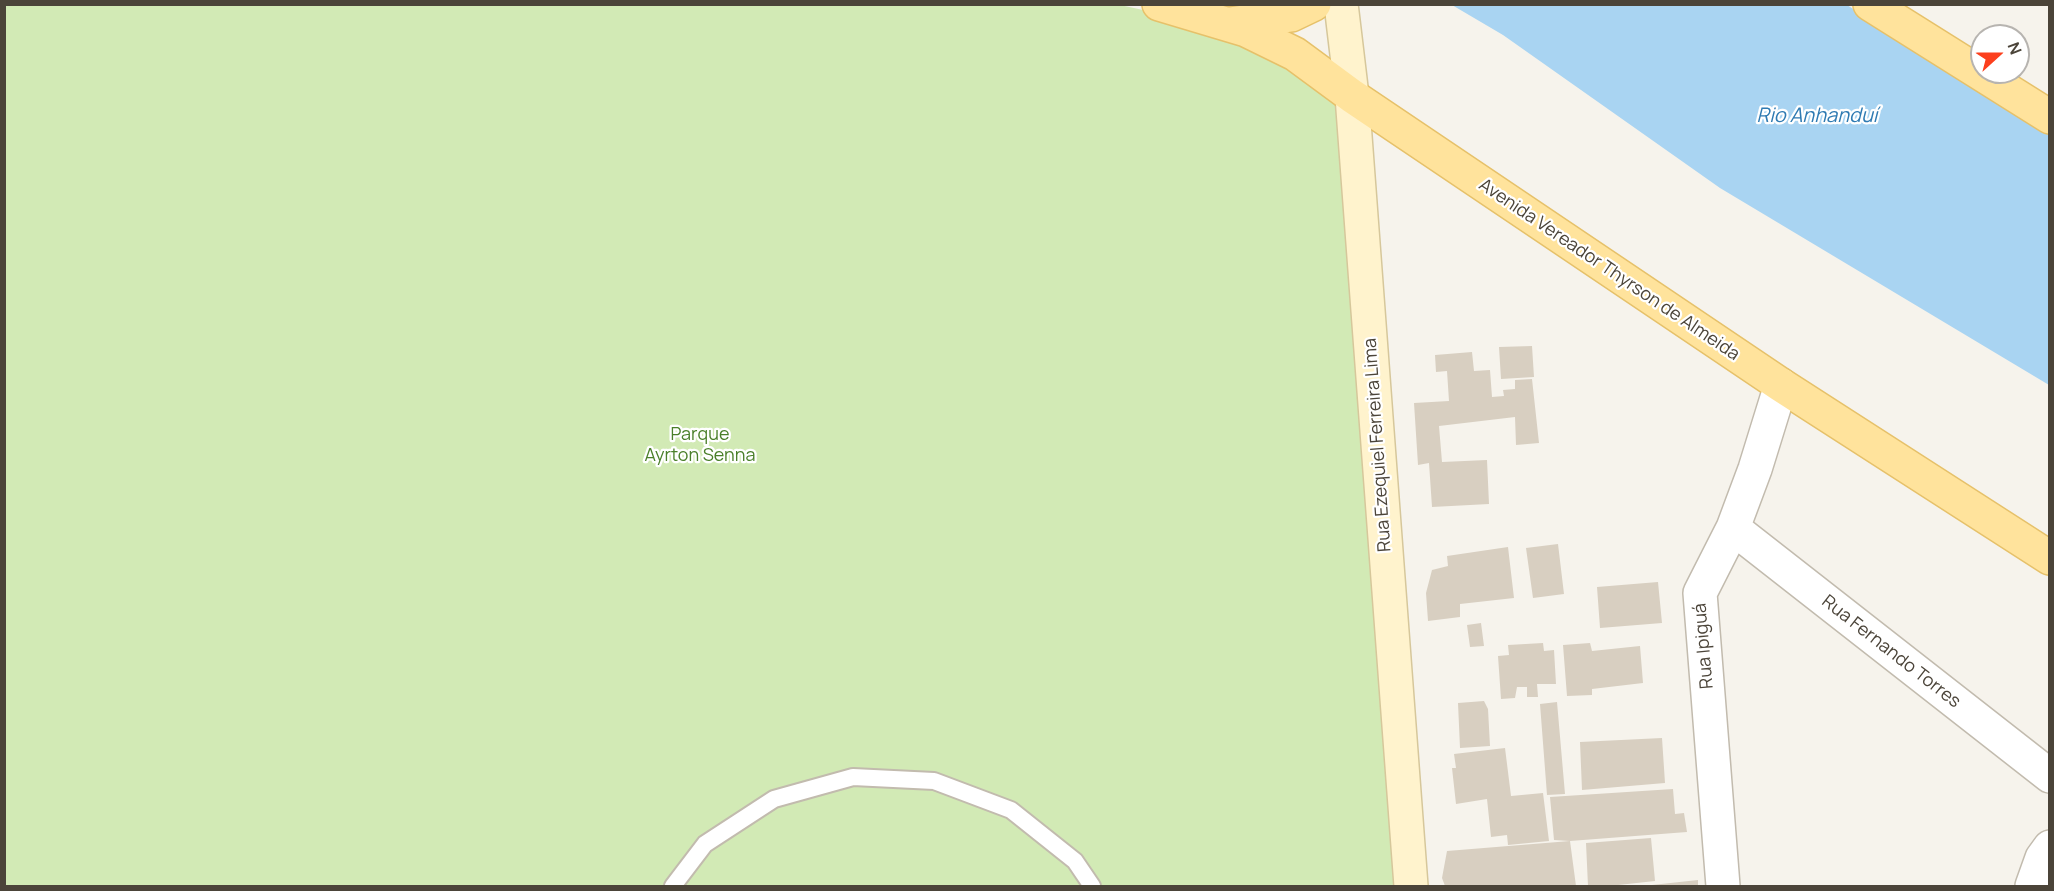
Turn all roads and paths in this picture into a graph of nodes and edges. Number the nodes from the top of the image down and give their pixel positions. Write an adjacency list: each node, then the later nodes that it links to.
1 (1159, 4): 5 (main road, Avenida Vereador Thyrson de Almeida)
2 (1314, 4): 5 (main road)
3 (1341, 4): 6 (main road, Rua Ezequiel Ferreira Lima)
4 (1870, 4): 7 (main road)
5 (1228, 25): 6 (main road, Avenida Vereador Thyrson de Almeida)
6 (1352, 96): 8 (main road, Avenida Vereador Thyrson de Almeida); 15 (main road, Rua Ezequiel Ferreira Lima)
7 (2049, 117)
8 (1781, 385): 9 (street, Rua Ipiguá); 10 (main road, Avenida Vereador Thyrson de Almeida)
9 (1733, 528): 11 (street, Rua Fernando Torres); 16 (street, Rua Ipiguá)
10 (2049, 558)
11 (2049, 776)
12 (2049, 847): 17 (street)
13 (672, 886): 14 (lane)
14 (1092, 886)
15 (1411, 886)
16 (1723, 886)
17 (2032, 886)

